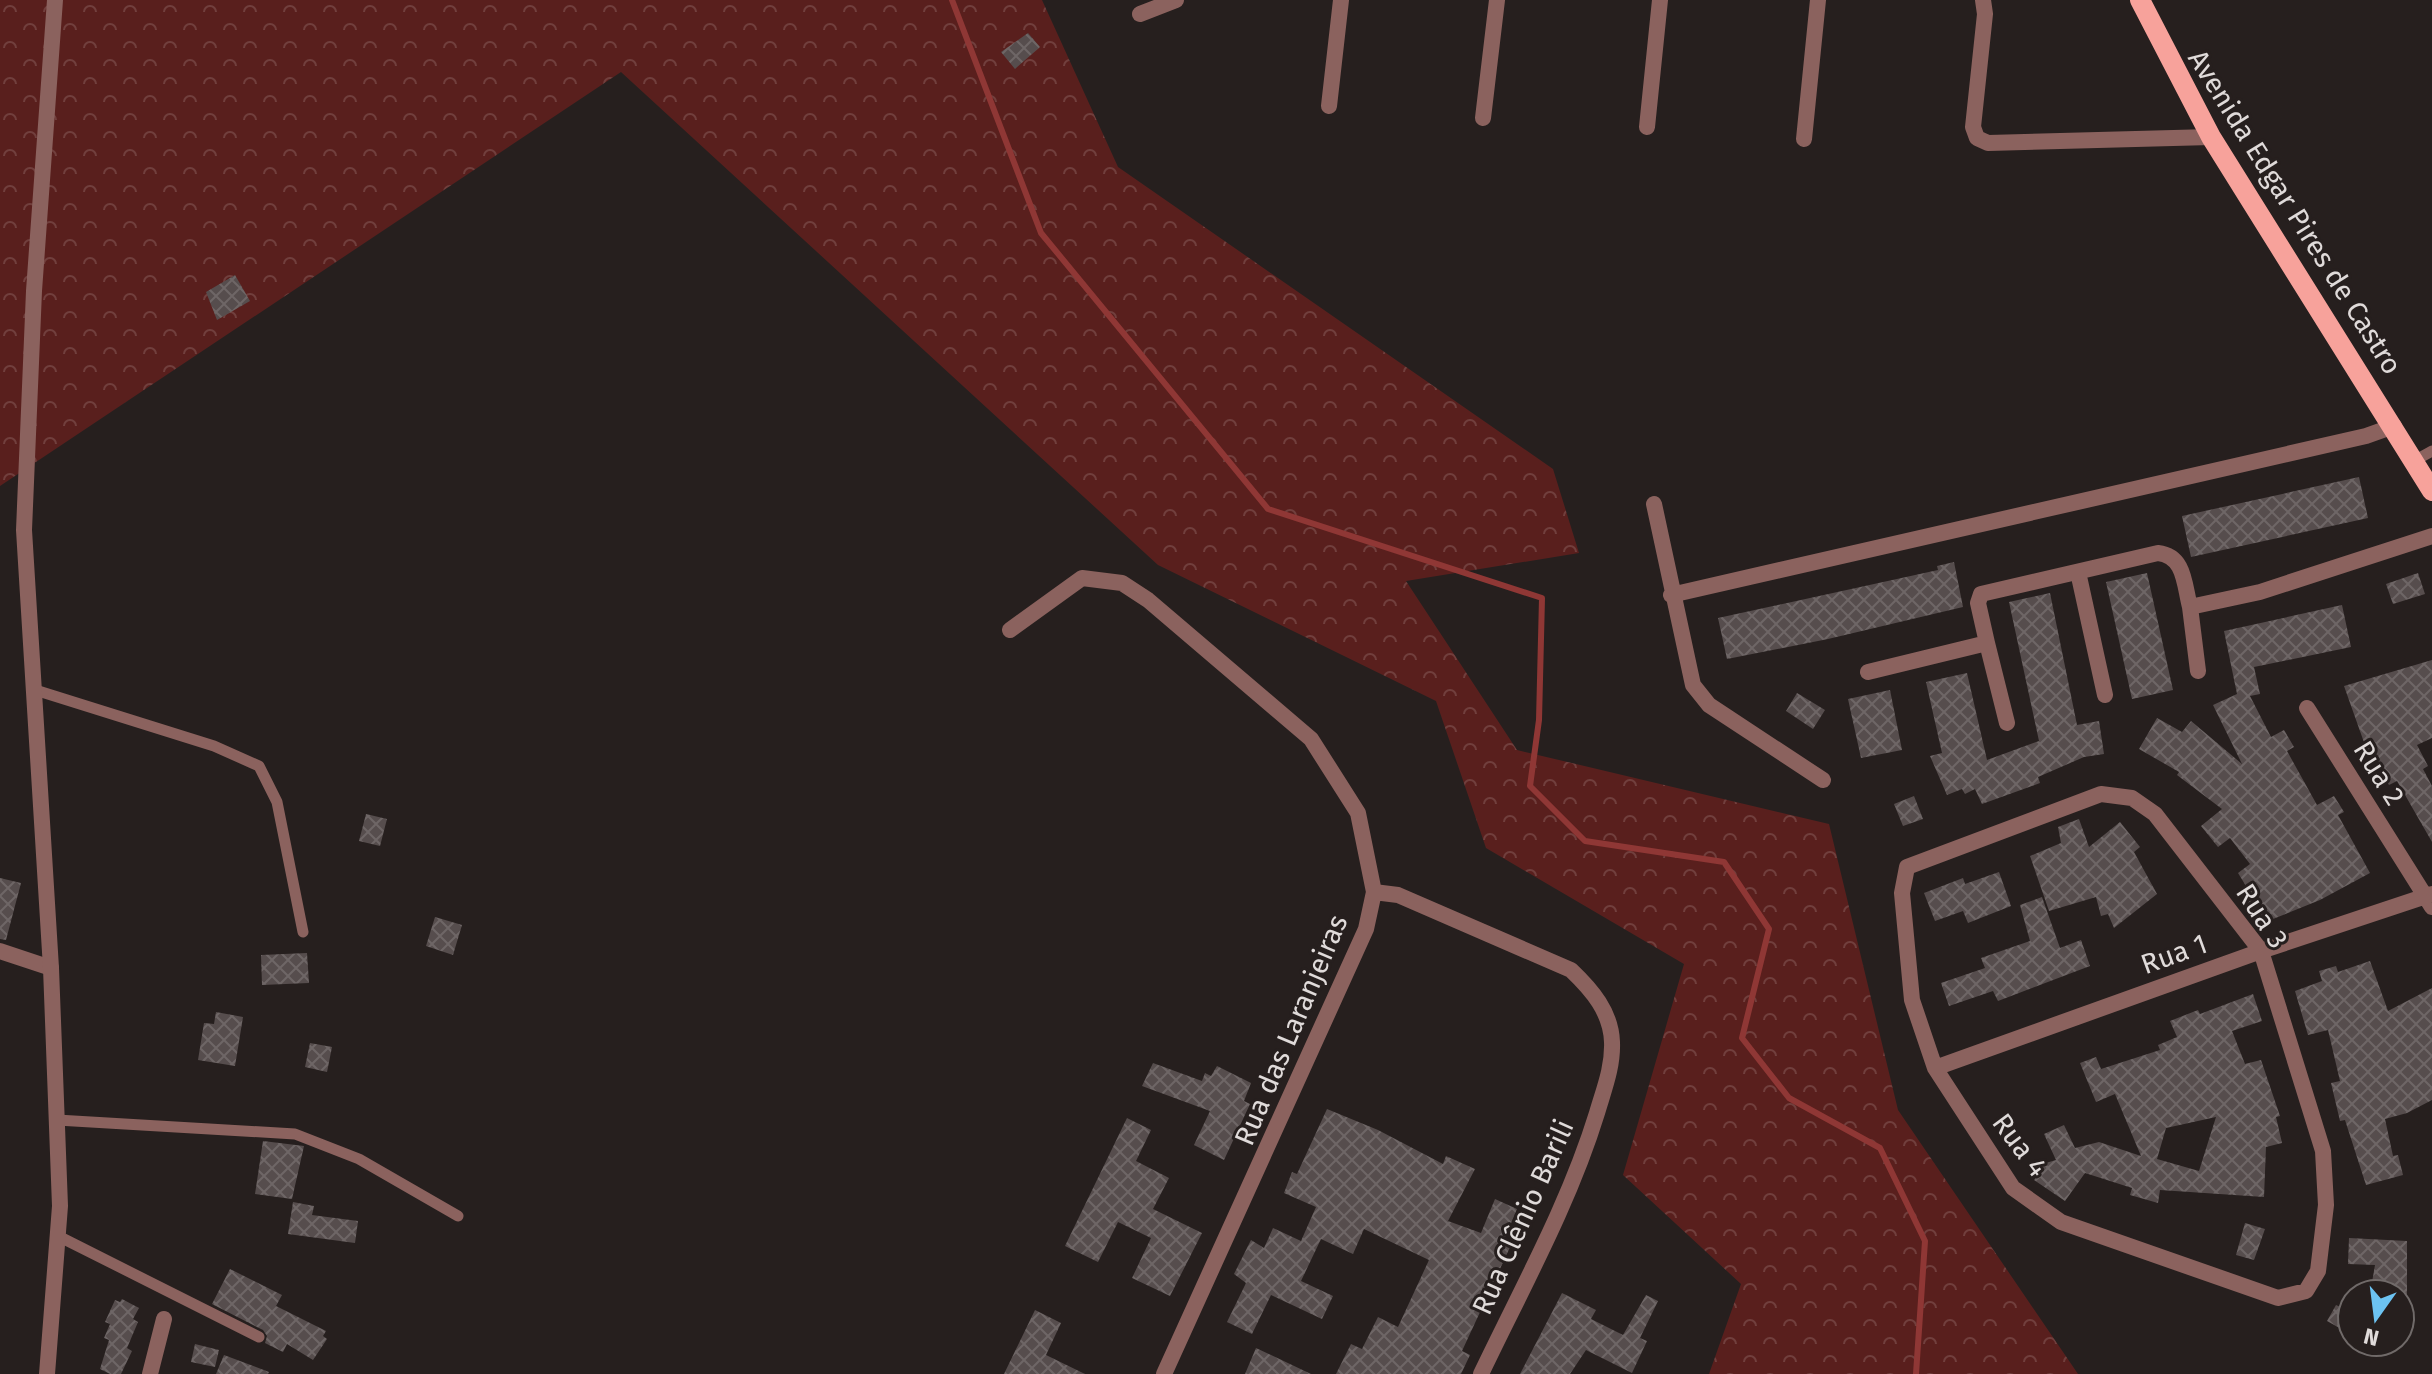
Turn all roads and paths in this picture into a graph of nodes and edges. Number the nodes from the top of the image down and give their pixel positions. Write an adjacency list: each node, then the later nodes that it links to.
1 (55, 0): 27 (street)
2 (1176, 0): 9 (street)
3 (1341, 0): 10 (street)
4 (1497, 0): 11 (street)
5 (1660, 0): 12 (street)
6 (1818, 0): 14 (street)
7 (1983, 0): 13 (street)
8 (2140, 0): 13 (main road, Avenida Edgar Pires de Castro)
9 (1140, 14)
10 (1329, 106)
11 (1483, 118)
12 (1647, 127)
13 (2211, 137): 15 (main road, Avenida Edgar Pires de Castro)
14 (1804, 139)
15 (2394, 426): 16 (main road, Avenida Edgar Pires de Castro); 21 (street)
16 (2423, 456): 17 (main road, Avenida Edgar Pires de Castro)
17 (2432, 491)
18 (1654, 504): 21 (street)
19 (2432, 536): 22 (street)
20 (2078, 572): 22 (street); 24 (street); 28 (street)
21 (1671, 595): 31 (street)
22 (2190, 607): 25 (street)
23 (1010, 630): 33 (street, Rua das Laranjeiras)
24 (1987, 643): 26 (street); 30 (street)
25 (2198, 671)
26 (1868, 672)
27 (32, 689): 35 (lane); 38 (street)
28 (2105, 695)
29 (2307, 708): 34 (street, Rua 2)
30 (2007, 723)
31 (1823, 780)
32 (1907, 867): 37 (street, Rua 3); 39 (street, Rua 4)
33 (1374, 892): 48 (street, Rua das Laranjeiras); 49 (street, Rua Clênio Barili)
34 (2430, 899): 37 (street, Rua 1)
35 (303, 932)
36 (0, 951): 38 (street)
37 (2261, 951): 39 (street, Rua 1); 43 (street, Rua 3)
38 (51, 968): 40 (street)
39 (1935, 1068): 43 (street, Rua 4)
40 (57, 1120): 41 (lane); 42 (street)
41 (458, 1216)
42 (58, 1236): 45 (lane); 46 (street)
43 (2278, 1298)
44 (164, 1319): 47 (street)
45 (259, 1337)
46 (47, 1374)
47 (150, 1374)
48 (1164, 1374)
49 (1481, 1374)

